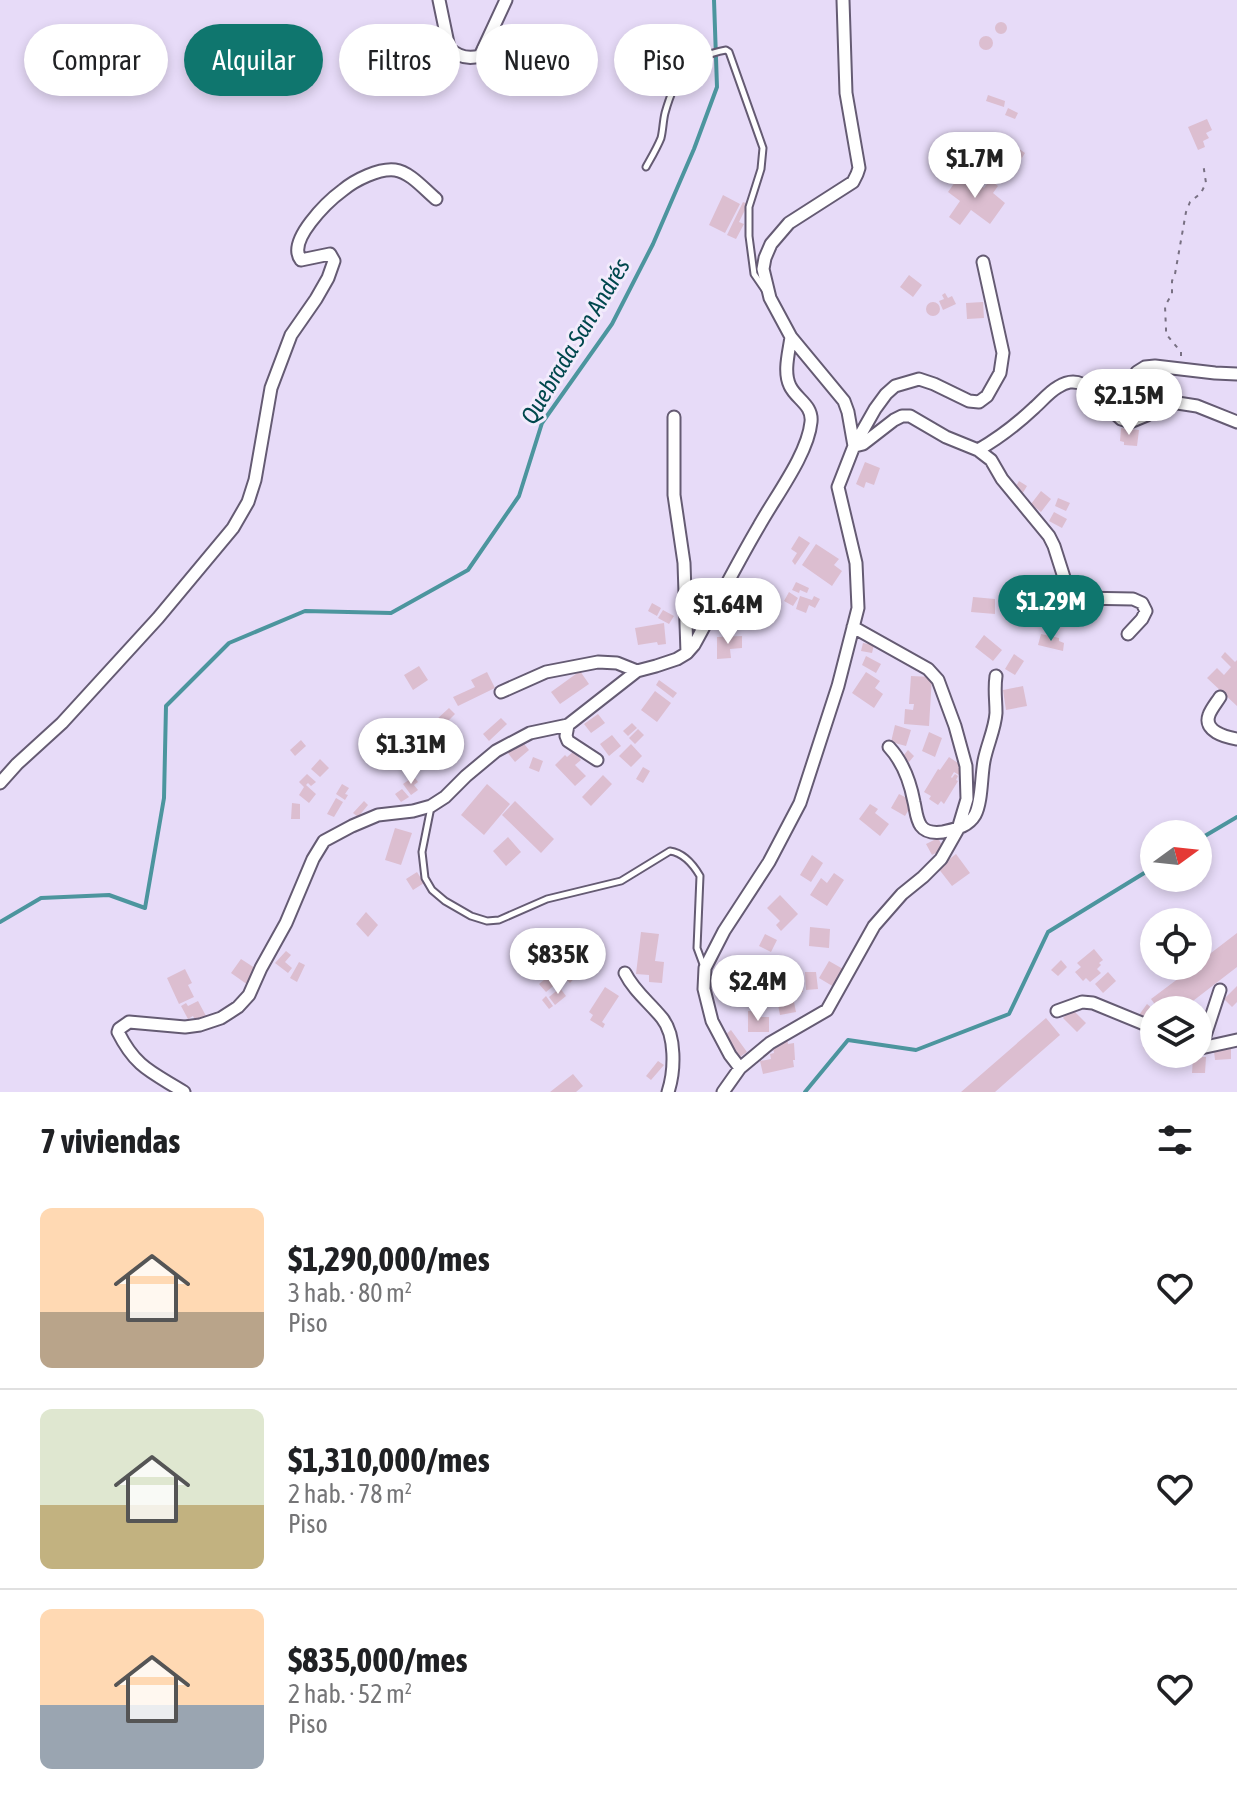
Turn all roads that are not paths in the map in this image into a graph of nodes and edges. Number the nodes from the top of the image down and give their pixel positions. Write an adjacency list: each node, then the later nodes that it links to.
1 (439, 0): 2 (street)
2 (506, 0)
3 (843, 0): 7 (street)
4 (646, 167): 7 (lane)
5 (436, 199): 26 (street)
6 (983, 262): 13 (street)
7 (770, 298): 8 (street)
8 (791, 337): 13 (street); 17 (street)
9 (1237, 374): 10 (street)
10 (1158, 400): 12 (street); 14 (street)
11 (674, 417): 17 (street)
12 (1237, 422)
13 (854, 446): 14 (street); 15 (street)
14 (978, 450): 16 (street)
15 (853, 627): 28 (street); 29 (street)
16 (1128, 634)
17 (687, 653): 18 (street)
18 (637, 671): 20 (street); 22 (street)
19 (996, 676): 28 (street)
20 (501, 692)
21 (1220, 697): 23 (street)
22 (568, 725): 25 (street); 27 (street)
23 (1237, 739)
24 (889, 747): 28 (street)
25 (597, 760)
26 (0, 783)
27 (431, 806): 29 (lane); 38 (street)
28 (958, 829): 37 (street)
29 (705, 968): 37 (street)
30 (625, 973): 39 (street)
31 (1220, 990): 33 (street)
32 (1057, 1011): 34 (street)
33 (1212, 1013)
34 (1140, 1022)
35 (1237, 1040): 36 (street)
36 (1212, 1045)
37 (740, 1068): 40 (street)
38 (184, 1092)
39 (668, 1092)
40 (723, 1092)

